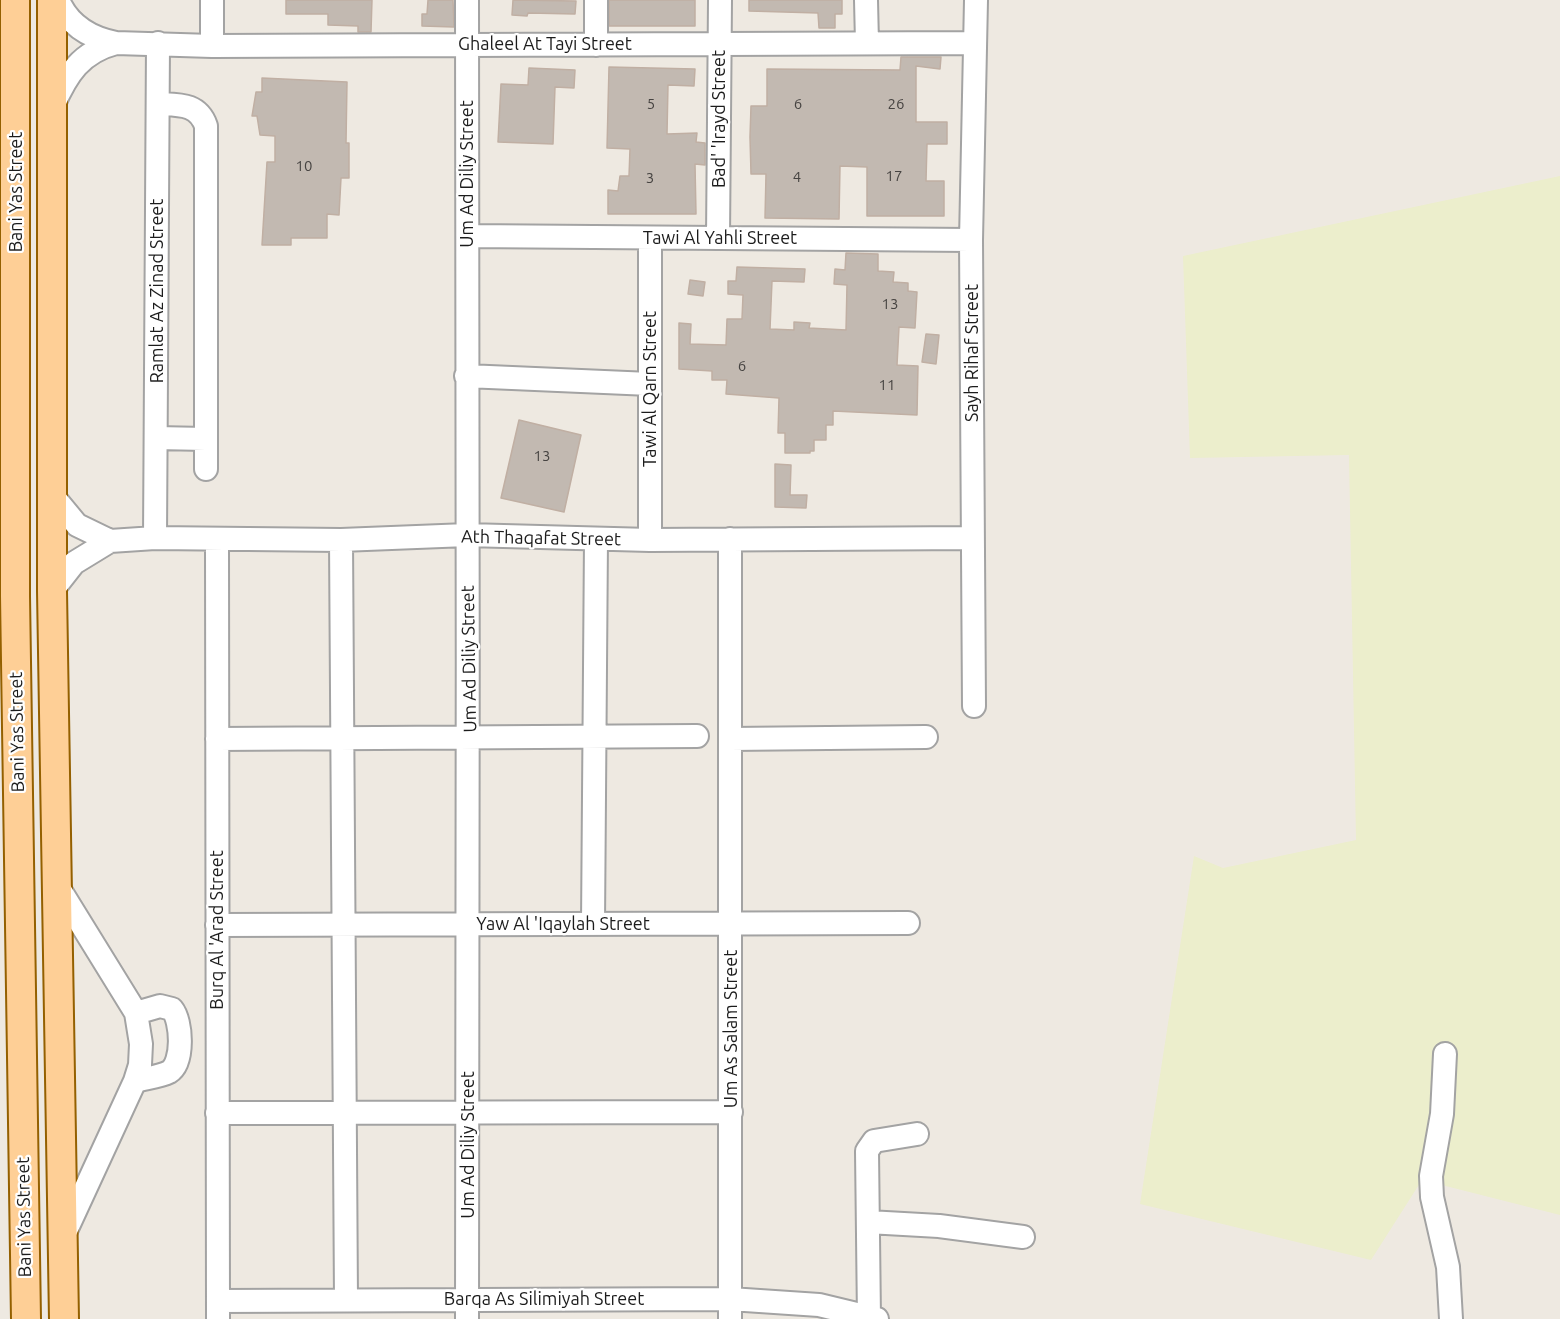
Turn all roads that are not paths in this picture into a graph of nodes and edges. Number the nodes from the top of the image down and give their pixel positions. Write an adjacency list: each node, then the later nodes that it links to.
1 (15, 0): 24 (main road, Bani Yas Street)
2 (52, 0): 19 (main road, Bani Yas Street)
3 (58, 0): 10 (street, Ghaleel At Tayi Street)
4 (212, 0): 17 (street)
5 (467, 0): 14 (street, Um Ad Diliy Street)
6 (596, 0): 16 (street)
7 (720, 0): 12 (street, Bad' 'Irayd Street)
8 (866, 0): 13 (street)
9 (976, 0): 15 (street, Sayh Rihaf Street)
10 (116, 43): 11 (street, Ghaleel At Tayi Street); 19 (street, Ghaleel At Tayi Street)
11 (158, 43): 17 (street, Ghaleel At Tayi Street); 18 (street, Ramlat Az Zinad Street)
12 (720, 43): 13 (street, Ghaleel At Tayi Street); 16 (street, Ghaleel At Tayi Street); 22 (street, Bad' 'Irayd Street)
13 (867, 43): 15 (street, Ghaleel At Tayi Street)
14 (467, 44): 16 (street, Ghaleel At Tayi Street); 17 (street, Ghaleel At Tayi Street); 20 (street, Um Ad Diliy Street)
15 (974, 44): 23 (street, Sayh Rihaf Street)
16 (596, 45)
17 (212, 46)
18 (158, 104): 28 (street, Ramlat Az Zinad Street); 29 (street)
19 (52, 108): 31 (main road, Bani Yas Street)
20 (468, 236): 21 (street, Tawi Al Yahli Street); 26 (street, Um Ad Diliy Street)
21 (650, 238): 22 (street, Tawi Al Yahli Street); 27 (street, Tawi Al Qarn Street)
22 (718, 238): 23 (street, Tawi Al Yahli Street)
23 (971, 240): 34 (street, Sayh Rihaf Street)
24 (8, 250): 25 (main road, Bani Yas Street)
25 (7, 306): 74 (main road, Bani Yas Street)
26 (466, 376): 27 (street); 32 (street, Um Ad Diliy Street)
27 (650, 384): 38 (street, Tawi Al Qarn Street)
28 (156, 438): 29 (street); 33 (street, Ramlat Az Zinad Street)
29 (206, 439): 30 (street)
30 (206, 469)
31 (52, 496): 39 (street, Ath Thaqafat Street); 41 (main road, Bani Yas Street)
32 (467, 535): 35 (street, Ath Thaqafat Street); 37 (street, Ath Thaqafat Street); 45 (street, Um Ad Diliy Street)
33 (155, 538): 39 (street, Ath Thaqafat Street); 40 (street, Ath Thaqafat Street)
34 (972, 538): 36 (street, Ath Thaqafat Street); 42 (street, Sayh Rihaf Street)
35 (596, 539): 38 (street, Ath Thaqafat Street); 43 (street)
36 (730, 539): 38 (street, Ath Thaqafat Street); 49 (street, Um As Salam Street)
37 (341, 540): 40 (street, Ath Thaqafat Street); 47 (street)
38 (650, 540)
39 (110, 541): 41 (street, Ath Thaqafat Street)
40 (217, 541): 48 (street, Burq Al 'Arad Street)
41 (52, 591): 50 (main road, Bani Yas Street)
42 (974, 706)
43 (595, 736): 44 (street); 45 (street); 53 (street)
44 (696, 736)
45 (470, 737): 47 (street); 52 (street, Um Ad Diliy Street)
46 (926, 737): 49 (street)
47 (343, 738): 48 (street); 56 (street)
48 (217, 739): 55 (street, Burq Al 'Arad Street)
49 (730, 739): 54 (street, Um As Salam Street)
50 (57, 885): 57 (street); 66 (main road, Bani Yas Street)
51 (908, 923): 54 (street, Yaw Al 'Iqaylah Street)
52 (469, 924): 53 (street, Yaw Al 'Iqaylah Street); 56 (street, Yaw Al 'Iqaylah Street); 60 (street, Um Ad Diliy Street)
53 (593, 924): 54 (street, Yaw Al 'Iqaylah Street)
54 (730, 924): 61 (street, Um As Salam Street)
55 (217, 925): 56 (street, Yaw Al 'Iqaylah Street); 62 (street, Burq Al 'Arad Street)
56 (344, 925): 63 (street)
57 (136, 1013): 59 (street); 59 (street)
58 (1445, 1054): 76 (street)
59 (135, 1081): 66 (street)
60 (468, 1112): 61 (street); 63 (street); 69 (street, Um Ad Diliy Street)
61 (730, 1112): 71 (street, Um As Salam Street)
62 (217, 1113): 63 (street); 72 (street, Burq Al 'Arad Street)
63 (345, 1113): 68 (street)
64 (917, 1134): 65 (street, Barqa As Silimiyah Street)
65 (868, 1222): 67 (street); 73 (street, Barqa As Silimiyah Street)
66 (63, 1236): 75 (main road, Bani Yas Street)
67 (1023, 1237)
68 (346, 1299): 69 (street, Barqa As Silimiyah Street); 72 (street, Barqa As Silimiyah Street)
69 (467, 1309): 70 (street, Barqa As Silimiyah Street)
70 (595, 1309): 71 (street, Barqa As Silimiyah Street)
71 (730, 1309): 73 (street, Barqa As Silimiyah Street)
72 (218, 1310)
73 (872, 1318)
74 (26, 1319)
75 (64, 1319)
76 (1451, 1319)

